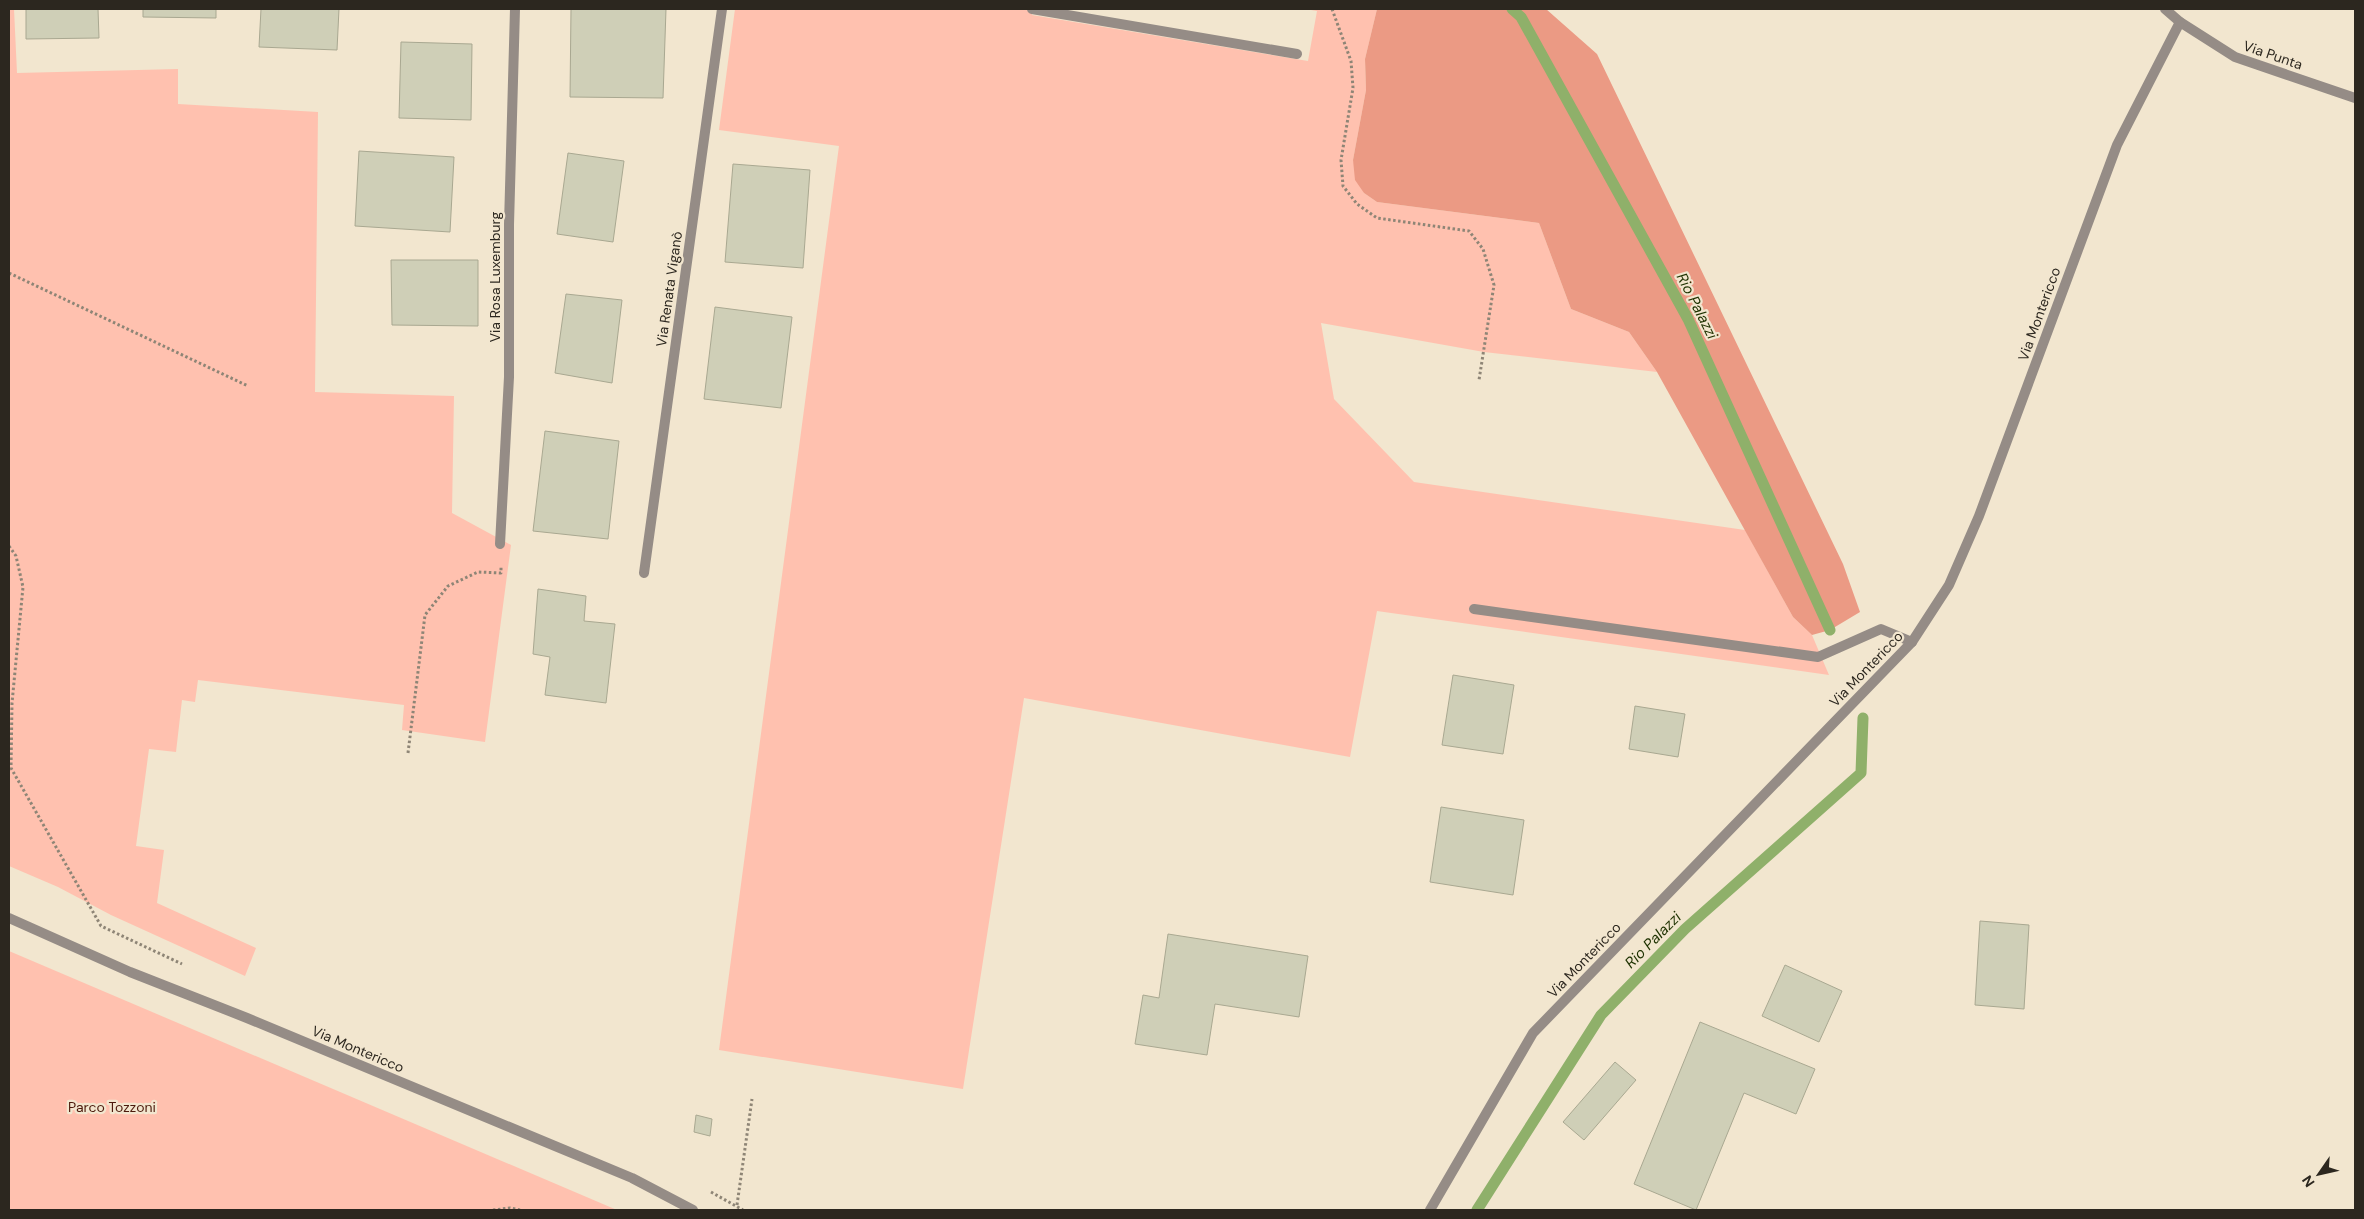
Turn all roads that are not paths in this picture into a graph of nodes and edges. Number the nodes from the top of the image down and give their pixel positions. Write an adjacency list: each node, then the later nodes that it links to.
1 (515, 9): 8 (street, Via Rosa Luxemburg)
2 (722, 9): 9 (street, Via Renata Viganò)
3 (1032, 9): 6 (street)
4 (2165, 9): 5 (street, Via Punta)
5 (2180, 22): 7 (street, Via Punta); 11 (street, Via Montericco)
6 (1297, 54)
7 (2355, 98)
8 (500, 544)
9 (644, 573)
10 (1474, 608): 11 (street)
11 (1912, 642): 14 (street, Via Montericco)
12 (9, 918): 13 (street, Via Montericco)
13 (694, 1210)
14 (1430, 1210)

